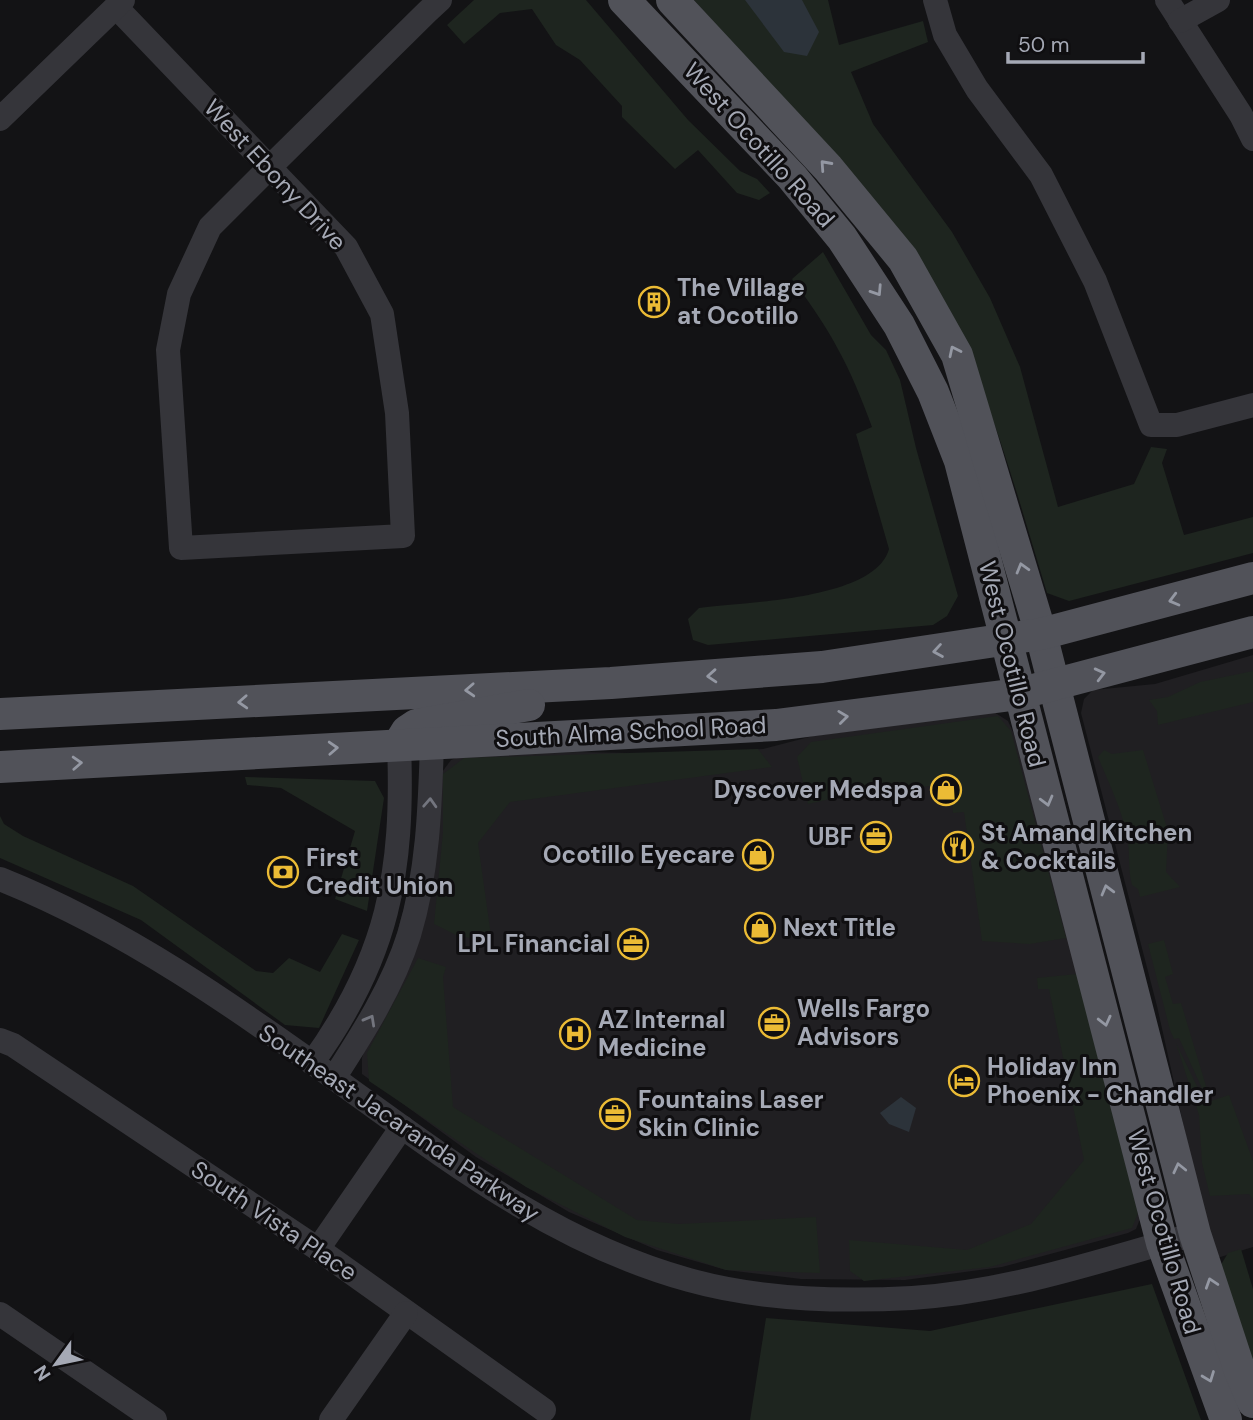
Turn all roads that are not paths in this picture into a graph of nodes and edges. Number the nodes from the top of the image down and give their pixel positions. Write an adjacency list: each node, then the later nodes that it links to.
1 (624, 0): 11 (main road, West Ocotillo Road)
2 (672, 0): 12 (main road, West Ocotillo Road, one-way to 2)
3 (935, 0): 13 (street)
4 (1218, 0): 7 (street)
5 (119, 4): 8 (street); 10 (street, West Ebony Drive)
6 (428, 4): 10 (street)
7 (1173, 10): 9 (street)
8 (0, 119)
9 (1253, 139)
10 (269, 168): 10 (street, West Ebony Drive)
11 (803, 191): 12 (main road); 17 (main road, West Ocotillo Road, one-way to 17)
12 (922, 294): 16 (main road, West Ocotillo Road, one-way to 12)
13 (1253, 405)
14 (1253, 578): 16 (main road, South Alma School Road, one-way to 16)
15 (1253, 632): 19 (main road, South Alma School Road, one-way to 15)
16 (1041, 634): 17 (main road, South Alma School Road); 19 (main road, West Ocotillo Road)
17 (1006, 640): 18 (main road, South Alma School Road, one-way to 18); 20 (main road, West Ocotillo Road)
18 (611, 683): 21 (main road, South Alma School Road, one-way to 21); 23 (main road)
19 (1053, 685): 20 (main road, South Alma School Road); 30 (main road, West Ocotillo Road, one-way to 19)
20 (1018, 694): 22 (main road, South Alma School Road, one-way to 20); 31 (main road, West Ocotillo Road, one-way to 31)
21 (0, 714)
22 (432, 743): 23 (main road, South Alma School Road); 28 (street, one-way to 22)
23 (399, 744): 24 (main road, South Alma School Road, one-way to 23); 27 (street)
24 (0, 767)
25 (0, 879): 27 (street, Southeast Jacaranda Parkway)
26 (0, 1040): 32 (street, South Vista Place)
27 (312, 1063): 28 (street, Southeast Jacaranda Parkway)
28 (334, 1078): 29 (street, Southeast Jacaranda Parkway)
29 (402, 1127): 31 (street, Southeast Jacaranda Parkway); 32 (street)
30 (1195, 1234): 31 (street, Southeast Jacaranda Parkway); 35 (main road, West Ocotillo Road, one-way to 30)
31 (1162, 1243): 39 (main road, West Ocotillo Road, one-way to 39)
32 (318, 1249): 34 (street, South Vista Place)
33 (0, 1314): 37 (street)
34 (406, 1314): 36 (street, South Vista Place); 38 (street)
35 (1253, 1402)
36 (544, 1410)
37 (155, 1420)
38 (331, 1420)
39 (1226, 1420)

